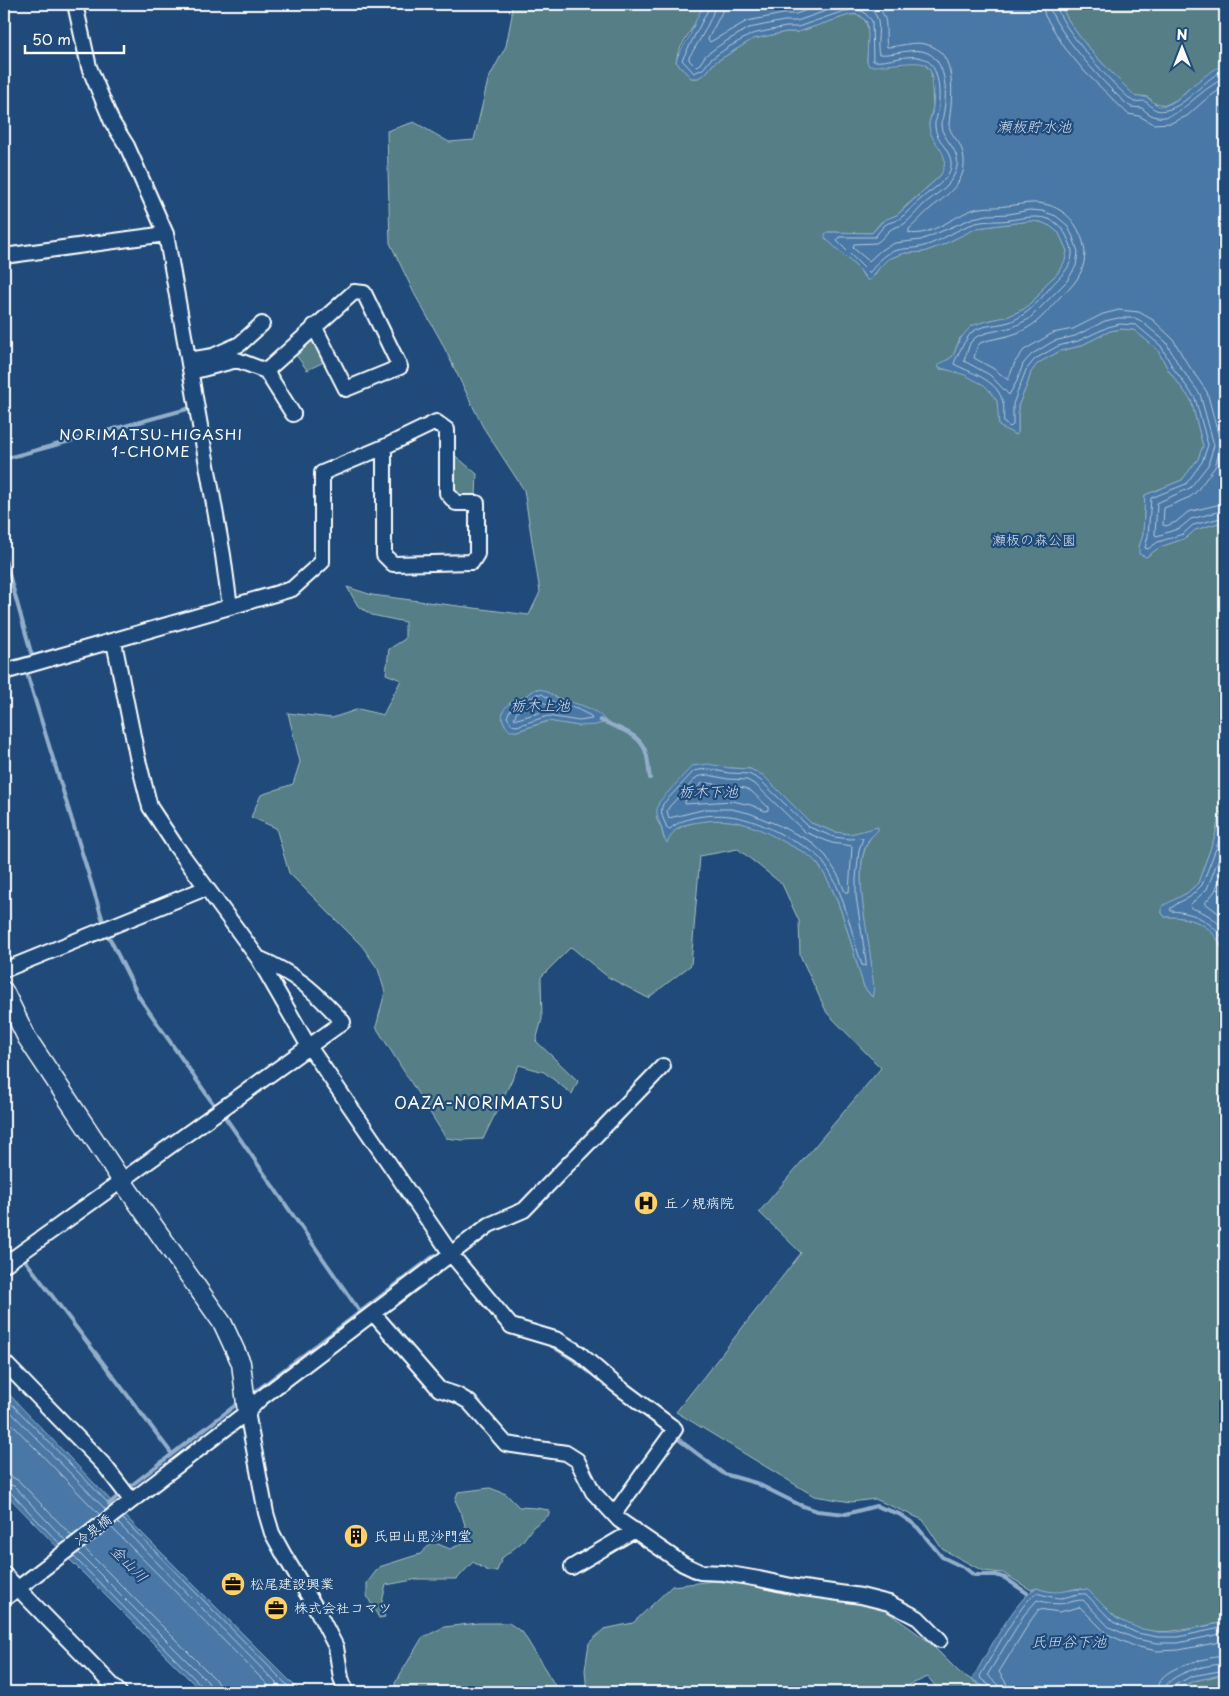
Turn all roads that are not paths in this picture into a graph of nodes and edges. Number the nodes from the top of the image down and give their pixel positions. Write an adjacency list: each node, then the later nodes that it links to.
1 (75, 4): 2 (street)
2 (166, 234): 3 (street); 6 (street)
3 (4, 256)
4 (262, 324): 6 (street)
5 (314, 326): 5 (street); 7 (street)
6 (190, 366): 7 (street); 10 (street)
7 (266, 370): 8 (street)
8 (293, 414)
9 (384, 448): 9 (street); 10 (street)
10 (230, 607): 11 (street)
11 (114, 642): 12 (street); 13 (street)
12 (4, 672)
13 (206, 888): 14 (street); 15 (street)
14 (258, 958): 17 (street); 17 (street)
15 (4, 970)
16 (4, 991): 19 (street)
17 (308, 1045): 19 (street); 20 (street)
18 (663, 1066): 20 (street, 冷泉橋)
19 (122, 1181): 21 (street); 24 (street)
20 (451, 1254): 22 (street, 冷泉橋); 26 (street)
21 (4, 1265)
22 (373, 1313): 24 (street, 冷泉橋); 26 (street)
23 (4, 1362): 25 (street)
24 (247, 1412): 25 (street, 冷泉橋); 34 (street)
25 (128, 1503): 30 (street, 冷泉橋)
26 (614, 1514): 27 (street)
27 (635, 1530): 28 (street); 32 (street)
28 (572, 1566)
29 (4, 1574): 30 (street)
30 (17, 1588): 31 (street, 冷泉橋); 33 (street)
31 (4, 1598)
32 (940, 1640)
33 (119, 1692)
34 (346, 1692)

